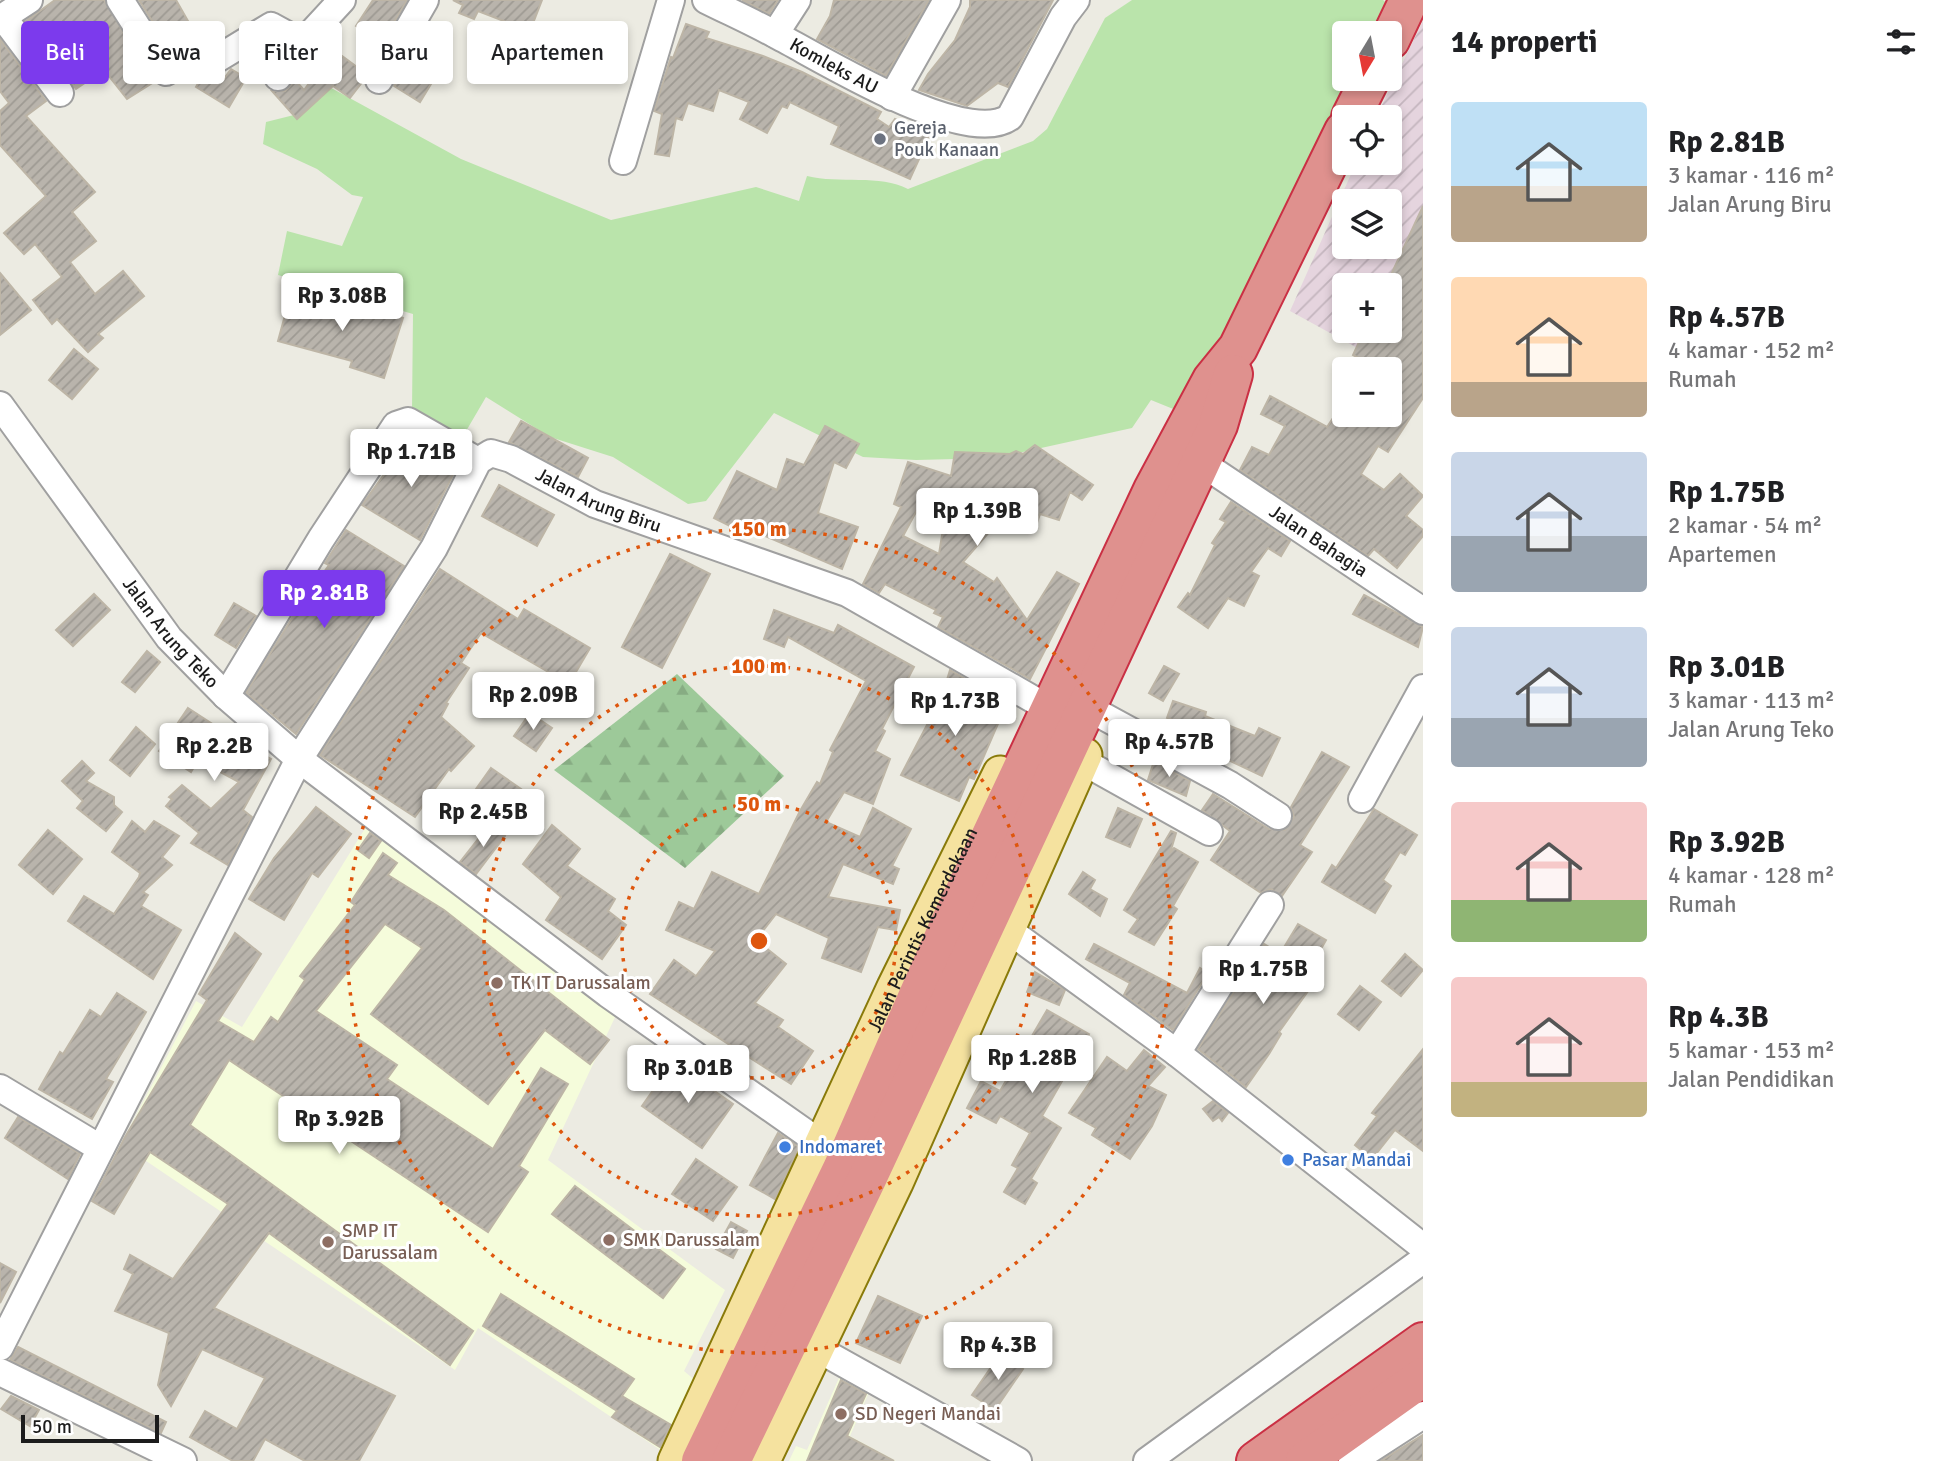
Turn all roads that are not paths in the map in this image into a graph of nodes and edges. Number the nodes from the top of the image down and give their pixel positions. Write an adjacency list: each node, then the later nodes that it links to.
1 (29, 0): 11 (street)
2 (120, 0): 12 (street)
3 (342, 0): 13 (street)
4 (425, 0): 14 (street)
5 (671, 0): 20 (street)
6 (706, 0): 16 (street, Komleks AU)
7 (797, 0): 16 (street, Komleks AU)
8 (947, 0): 18 (street, Komleks AU)
9 (1076, 0): 18 (street, Komleks AU)
10 (1409, 0): 15 (highway)
11 (2, 18): 17 (street)
12 (133, 21)
13 (324, 21)
14 (413, 21)
15 (1399, 21)
16 (775, 34): 18 (street, Komleks AU)
17 (61, 93)
18 (892, 97)
19 (1332, 156): 22 (highway, Jalan Perintis Kemerdekaan)
20 (624, 161)
21 (0, 405): 27 (street, Jalan Arung Teko)
22 (1206, 419): 24 (main road, Jalan Perintis Kemerdekaan); 28 (main road, Jalan Perintis Kemerdekaan); 51 (highway, Jalan Perintis Kemerdekaan); 52 (highway, Jalan Perintis Kemerdekaan)
23 (478, 461): 27 (street); 28 (street, Jalan Arung Biru); 30 (street)
24 (1212, 470): 25 (street, Jalan Bahagia); 29 (main road, Jalan Perintis Kemerdekaan)
25 (1423, 611)
26 (1423, 688): 32 (street)
27 (226, 696): 30 (street, Jalan Arung Teko)
28 (1036, 701): 39 (main road, Jalan Perintis Kemerdekaan)
29 (1103, 716): 31 (main road, Jalan Perintis Kemerdekaan); 33 (street)
30 (299, 759): 39 (street, Jalan Arung Teko); 40 (street)
31 (1082, 761): 34 (street); 36 (main road, Jalan Perintis Kemerdekaan)
32 (1362, 799)
33 (1279, 816)
34 (1209, 832)
35 (1270, 905): 37 (street)
36 (1007, 929): 37 (street); 45 (main road, Jalan Perintis Kemerdekaan)
37 (1177, 1053): 41 (street)
38 (0, 1088): 40 (street)
39 (823, 1145): 50 (main road, Jalan Perintis Kemerdekaan)
40 (100, 1148): 44 (street)
41 (1423, 1247)
42 (1423, 1260): 55 (street)
43 (1423, 1342): 56 (highway)
44 (0, 1347)
45 (816, 1348): 53 (main road, Jalan Perintis Kemerdekaan); 54 (street)
46 (0, 1371): 49 (street)
47 (1423, 1377): 57 (highway)
48 (1423, 1415): 58 (street)
49 (183, 1461)
50 (675, 1461)
51 (701, 1461)
52 (731, 1461)
53 (763, 1461)
54 (1018, 1461)
55 (1147, 1461)
56 (1256, 1461)
57 (1305, 1461)
58 (1352, 1461)

